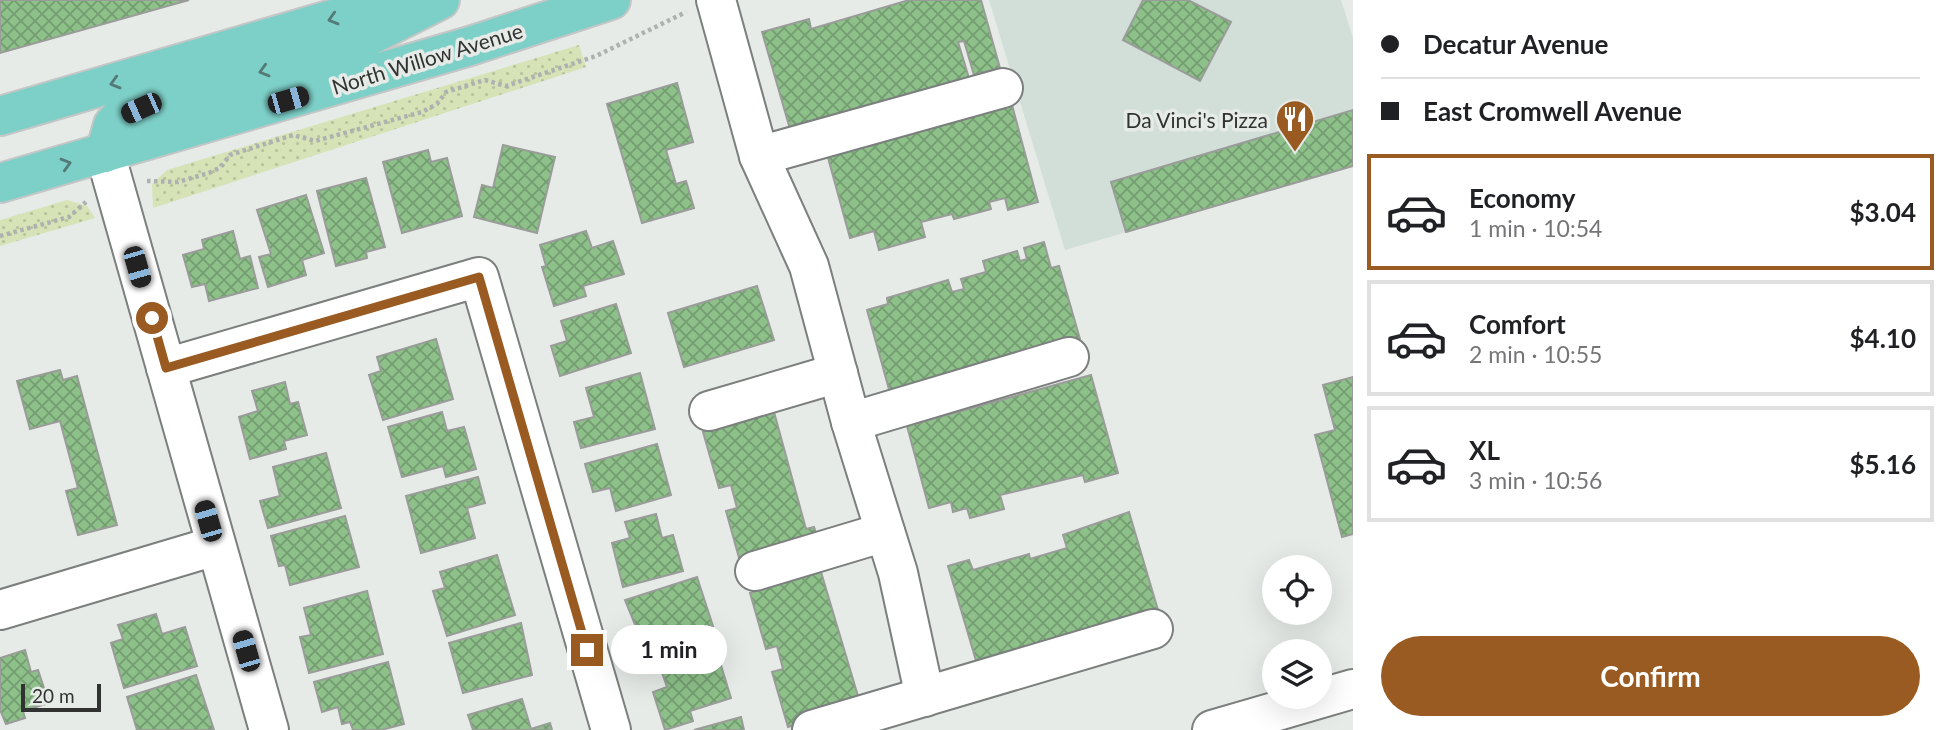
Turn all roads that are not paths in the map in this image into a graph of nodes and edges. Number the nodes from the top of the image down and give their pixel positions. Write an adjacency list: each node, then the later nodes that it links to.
1 (398, 0): 6 (main road, one-way to 6)
2 (440, 0): 7 (main road, one-way to 7)
3 (611, 0): 7 (main road, North Willow Avenue)
4 (716, 1): 8 (street)
5 (1003, 88): 8 (street)
6 (0, 116)
7 (105, 153): 9 (main road, North Willow Avenue, one-way to 7); 11 (street)
8 (759, 156): 12 (street)
9 (0, 183)
10 (1069, 357): 14 (street)
11 (166, 368): 16 (street); 23 (street)
12 (838, 373): 13 (street); 14 (street)
13 (709, 411)
14 (851, 422): 15 (street)
15 (885, 532): 17 (street); 21 (street)
16 (215, 546): 18 (street); 22 (street)
17 (755, 571)
18 (0, 610)
19 (1153, 629): 21 (street)
20 (1353, 689): 25 (street)
21 (925, 696): 24 (street)
22 (269, 730)
23 (611, 730)
24 (813, 730)
25 (1212, 730)

